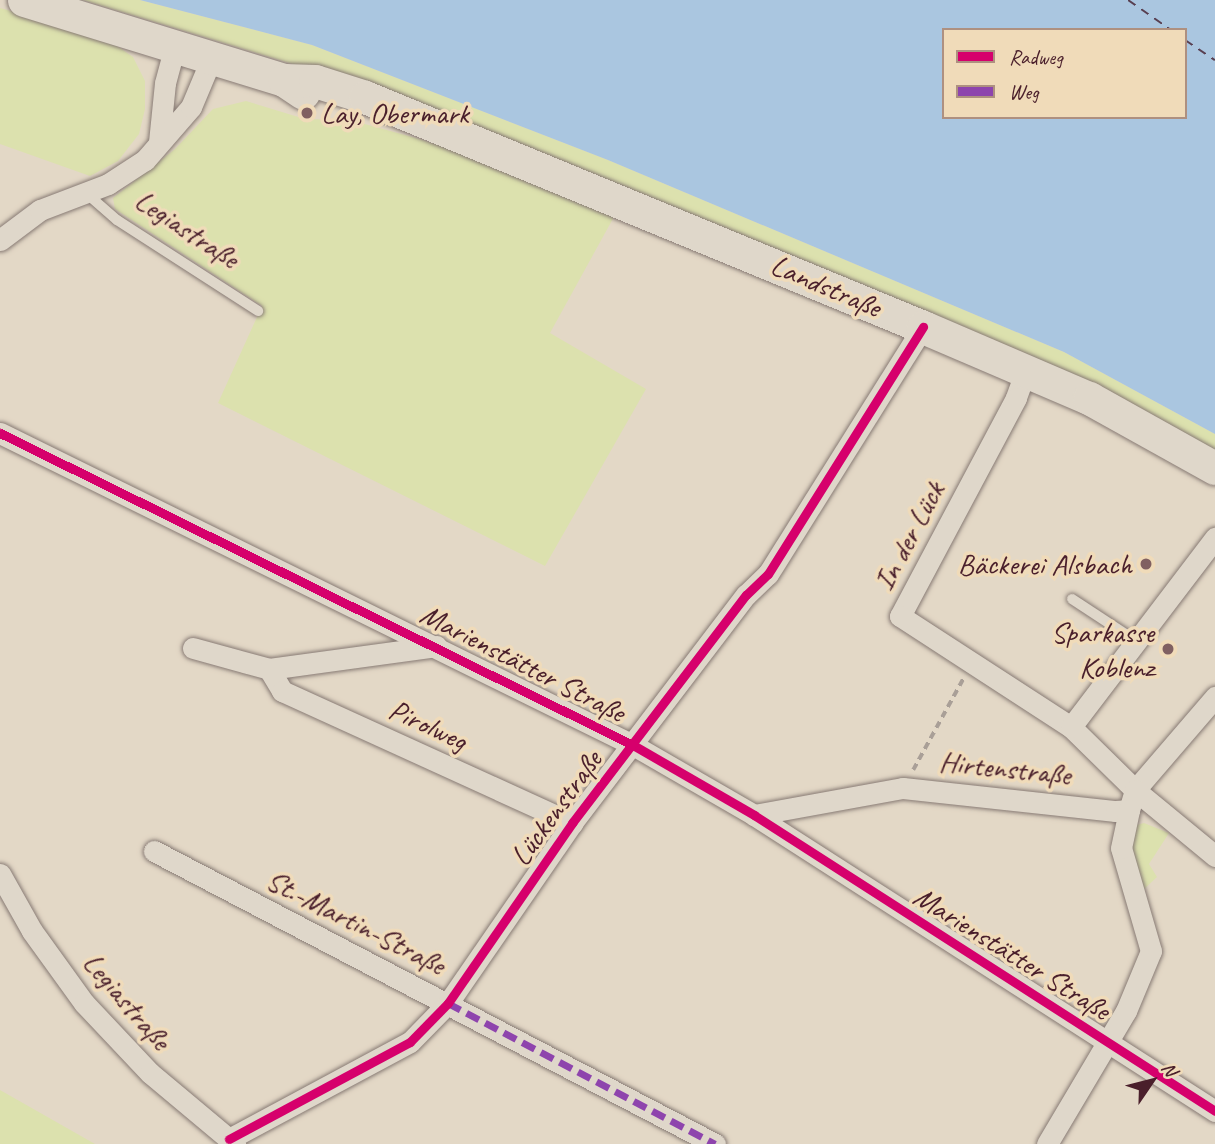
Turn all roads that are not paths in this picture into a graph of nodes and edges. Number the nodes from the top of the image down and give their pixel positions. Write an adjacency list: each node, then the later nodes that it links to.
1 (24, 0): 2 (main road, Landstraße)
2 (176, 45): 3 (main road, Landstraße); 4 (street, Legiastraße)
3 (212, 57): 4 (street, Legiastraße); 8 (main road, Landstraße)
4 (159, 142): 5 (street, Legiastraße)
5 (86, 193): 6 (street, Legiastraße); 7 (lane, Legiastraße)
6 (0, 240)
7 (258, 311)
8 (923, 327): 9 (main road, Landstraße); 20 (street, Lückenstraße)
9 (1026, 370): 11 (main road, Landstraße); 19 (street, In der Lück)
10 (0, 433): 15 (street, Marienstätter Straße)
11 (1215, 468)
12 (1215, 538): 14 (street)
13 (1072, 599): 14 (lane)
14 (1136, 641): 19 (street)
15 (436, 646): 17 (street); 20 (street, Marienstätter Straße)
16 (193, 648): 17 (street)
17 (269, 669): 23 (street, Pirolweg)
18 (1215, 697): 21 (street)
19 (1071, 727): 21 (street, In der Lück)
20 (633, 745): 22 (street, Marienstätter Straße); 23 (street, Lückenstraße)
21 (1132, 800): 22 (street, Hirtenstraße); 25 (street); 28 (street)
22 (754, 815): 28 (street, Marienstätter Straße)
23 (572, 823): 27 (street, Lückenstraße)
24 (154, 851): 27 (street, St.-Martin-Straße)
25 (1215, 856)
26 (0, 874): 30 (street, Legiastraße)
27 (448, 1003): 30 (street, Lückenstraße); 31 (street, St.-Martin-Straße)
28 (1107, 1042): 29 (street, Marienstätter Straße); 32 (street)
29 (1215, 1111)
30 (232, 1142)
31 (715, 1144)
32 (1047, 1144)

